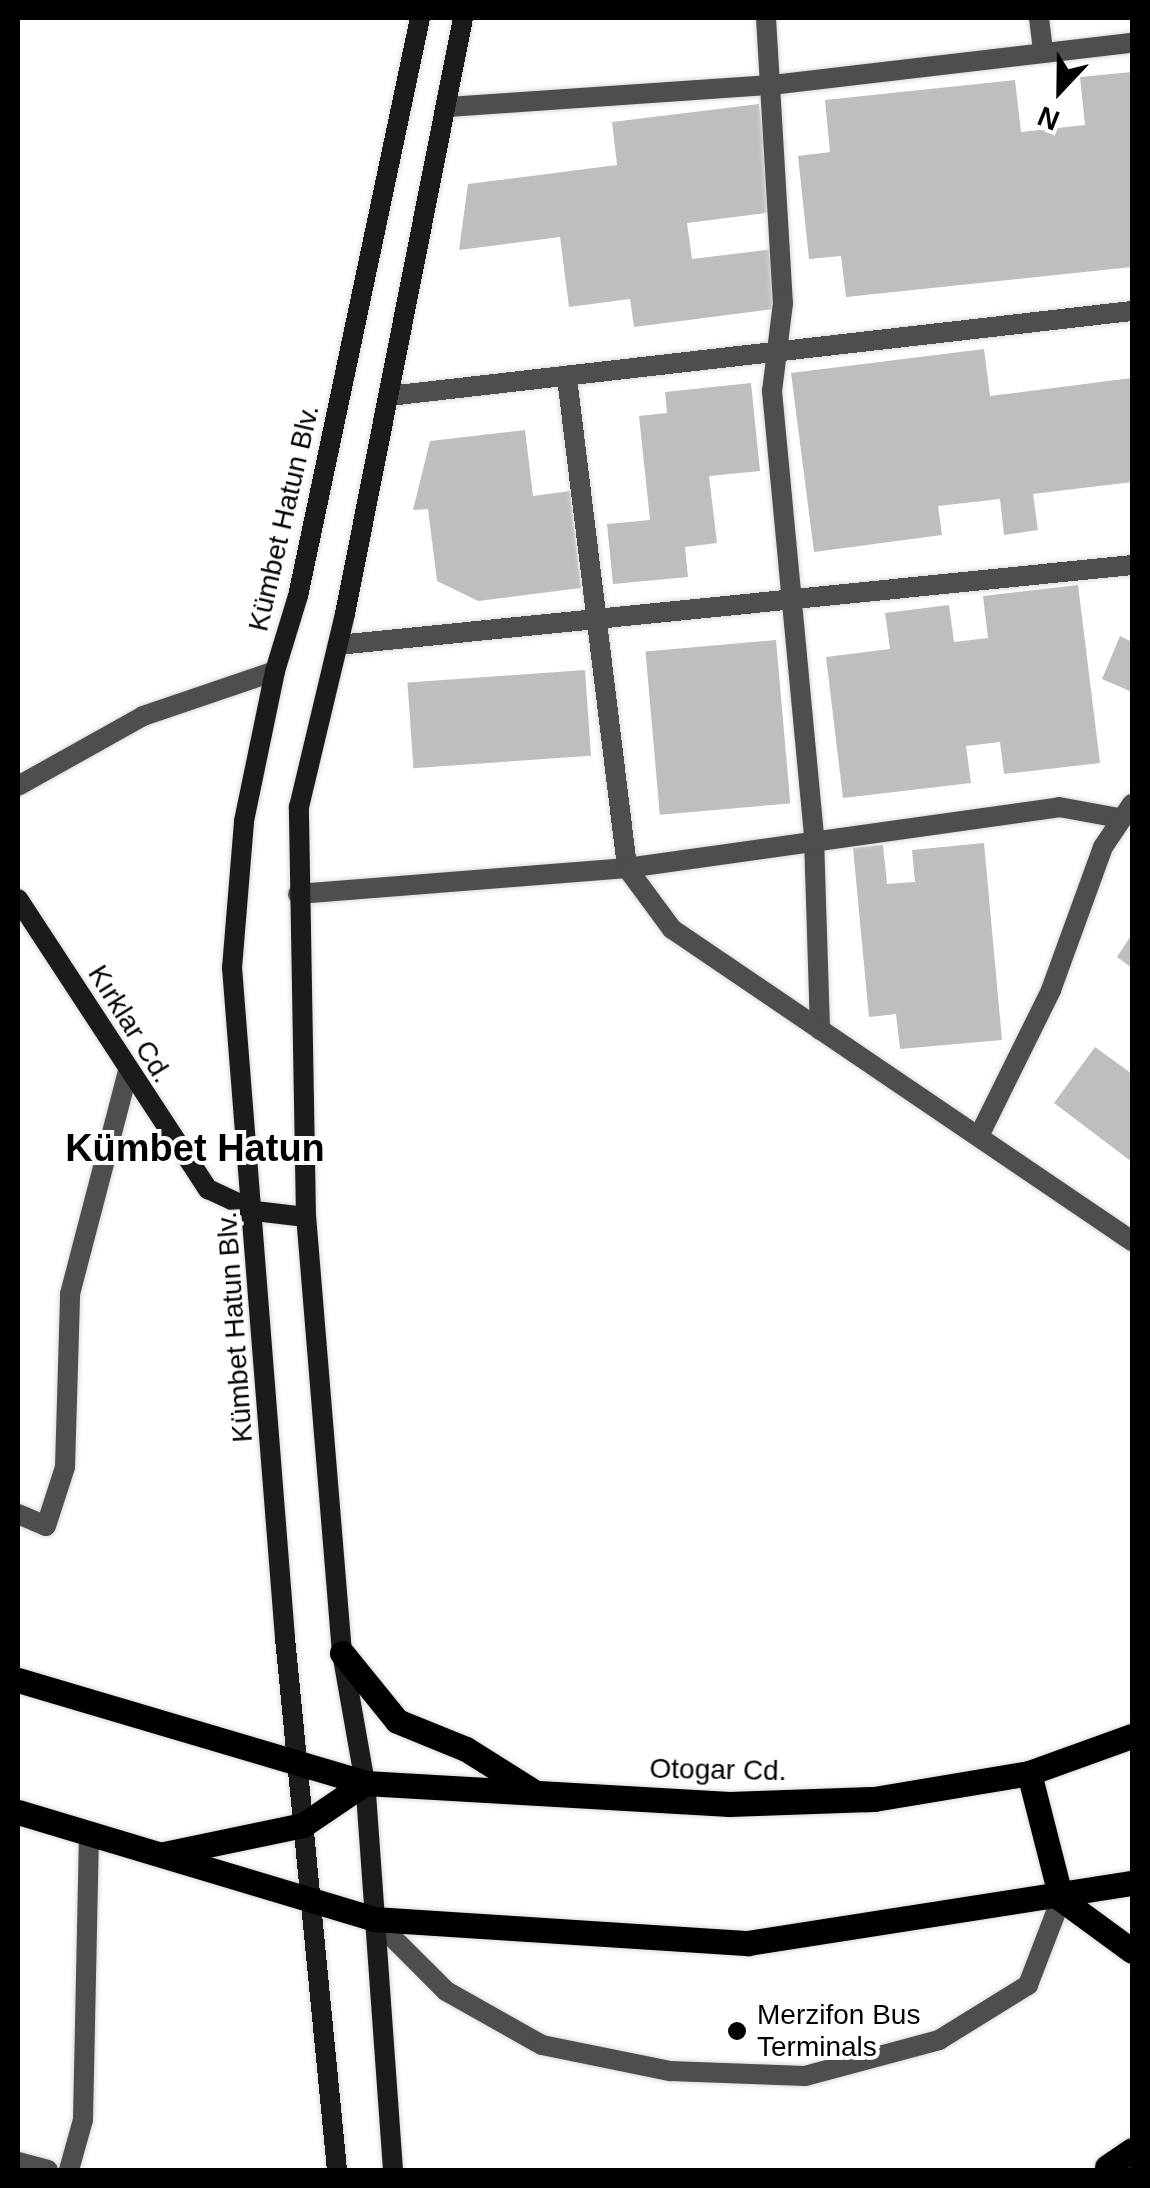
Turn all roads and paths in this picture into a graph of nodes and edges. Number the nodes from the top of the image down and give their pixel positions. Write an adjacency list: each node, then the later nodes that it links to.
1 (420, 18): 17 (main road, Kümbet Hatun Blv.)
2 (462, 18): 8 (main road)
3 (766, 18): 7 (street)
4 (1039, 18): 6 (street)
5 (1132, 43): 6 (street)
6 (1044, 53): 7 (street)
7 (772, 85): 8 (street); 10 (street)
8 (447, 107): 12 (main road)
9 (1132, 311): 10 (street)
10 (779, 350): 11 (street); 14 (street)
11 (567, 378): 12 (street); 15 (street)
12 (389, 396): 16 (main road)
13 (1132, 564): 14 (street)
14 (790, 596): 15 (street); 20 (street)
15 (594, 617): 16 (street); 21 (street)
16 (338, 645): 22 (main road)
17 (275, 671): 18 (street); 27 (main road, Kümbet Hatun Blv.)
18 (18, 786)
19 (1126, 811): 20 (street); 26 (street)
20 (814, 838): 21 (street); 24 (street)
21 (627, 868): 22 (street); 24 (street)
22 (298, 894): 28 (main road)
23 (18, 899): 25 (main road, Kırklar Cd.)
24 (820, 1030): 26 (street)
25 (128, 1072): 27 (main road, Kırklar Cd.); 30 (street)
26 (979, 1136): 29 (street)
27 (255, 1211): 28 (main road, Kırklar Cd.); 34 (main road, Kümbet Hatun Blv.)
28 (306, 1217): 31 (main road)
29 (1132, 1241)
30 (18, 1514)
31 (342, 1653): 36 (main road); 37 (main road)
32 (18, 1680): 34 (main road, Otogar Cd.)
33 (1132, 1736): 35 (main road, Otogar Cd.)
34 (298, 1761): 36 (main road, Otogar Cd.); 39 (main road, Kümbet Hatun Blv.)
35 (1030, 1773): 37 (main road, Otogar Cd.); 43 (main road)
36 (365, 1782): 37 (main road, Otogar Cd.); 39 (main road); 45 (main road)
37 (535, 1792)
38 (18, 1812): 40 (main road)
39 (303, 1825): 41 (main road); 44 (main road, Kümbet Hatun Blv.)
40 (89, 1834): 41 (main road); 52 (street)
41 (159, 1856): 44 (main road)
42 (1132, 1883): 43 (main road)
43 (1062, 1898): 45 (main road); 45 (street); 46 (main road)
44 (308, 1902): 45 (main road); 53 (main road, Kümbet Hatun Blv.)
45 (374, 1919): 54 (main road)
46 (1132, 1950)
47 (1132, 2133): 50 (main road)
48 (1132, 2150): 50 (main road)
49 (18, 2162): 51 (street)
50 (1106, 2169)
51 (48, 2170)
52 (69, 2170)
53 (337, 2170)
54 (393, 2170)

